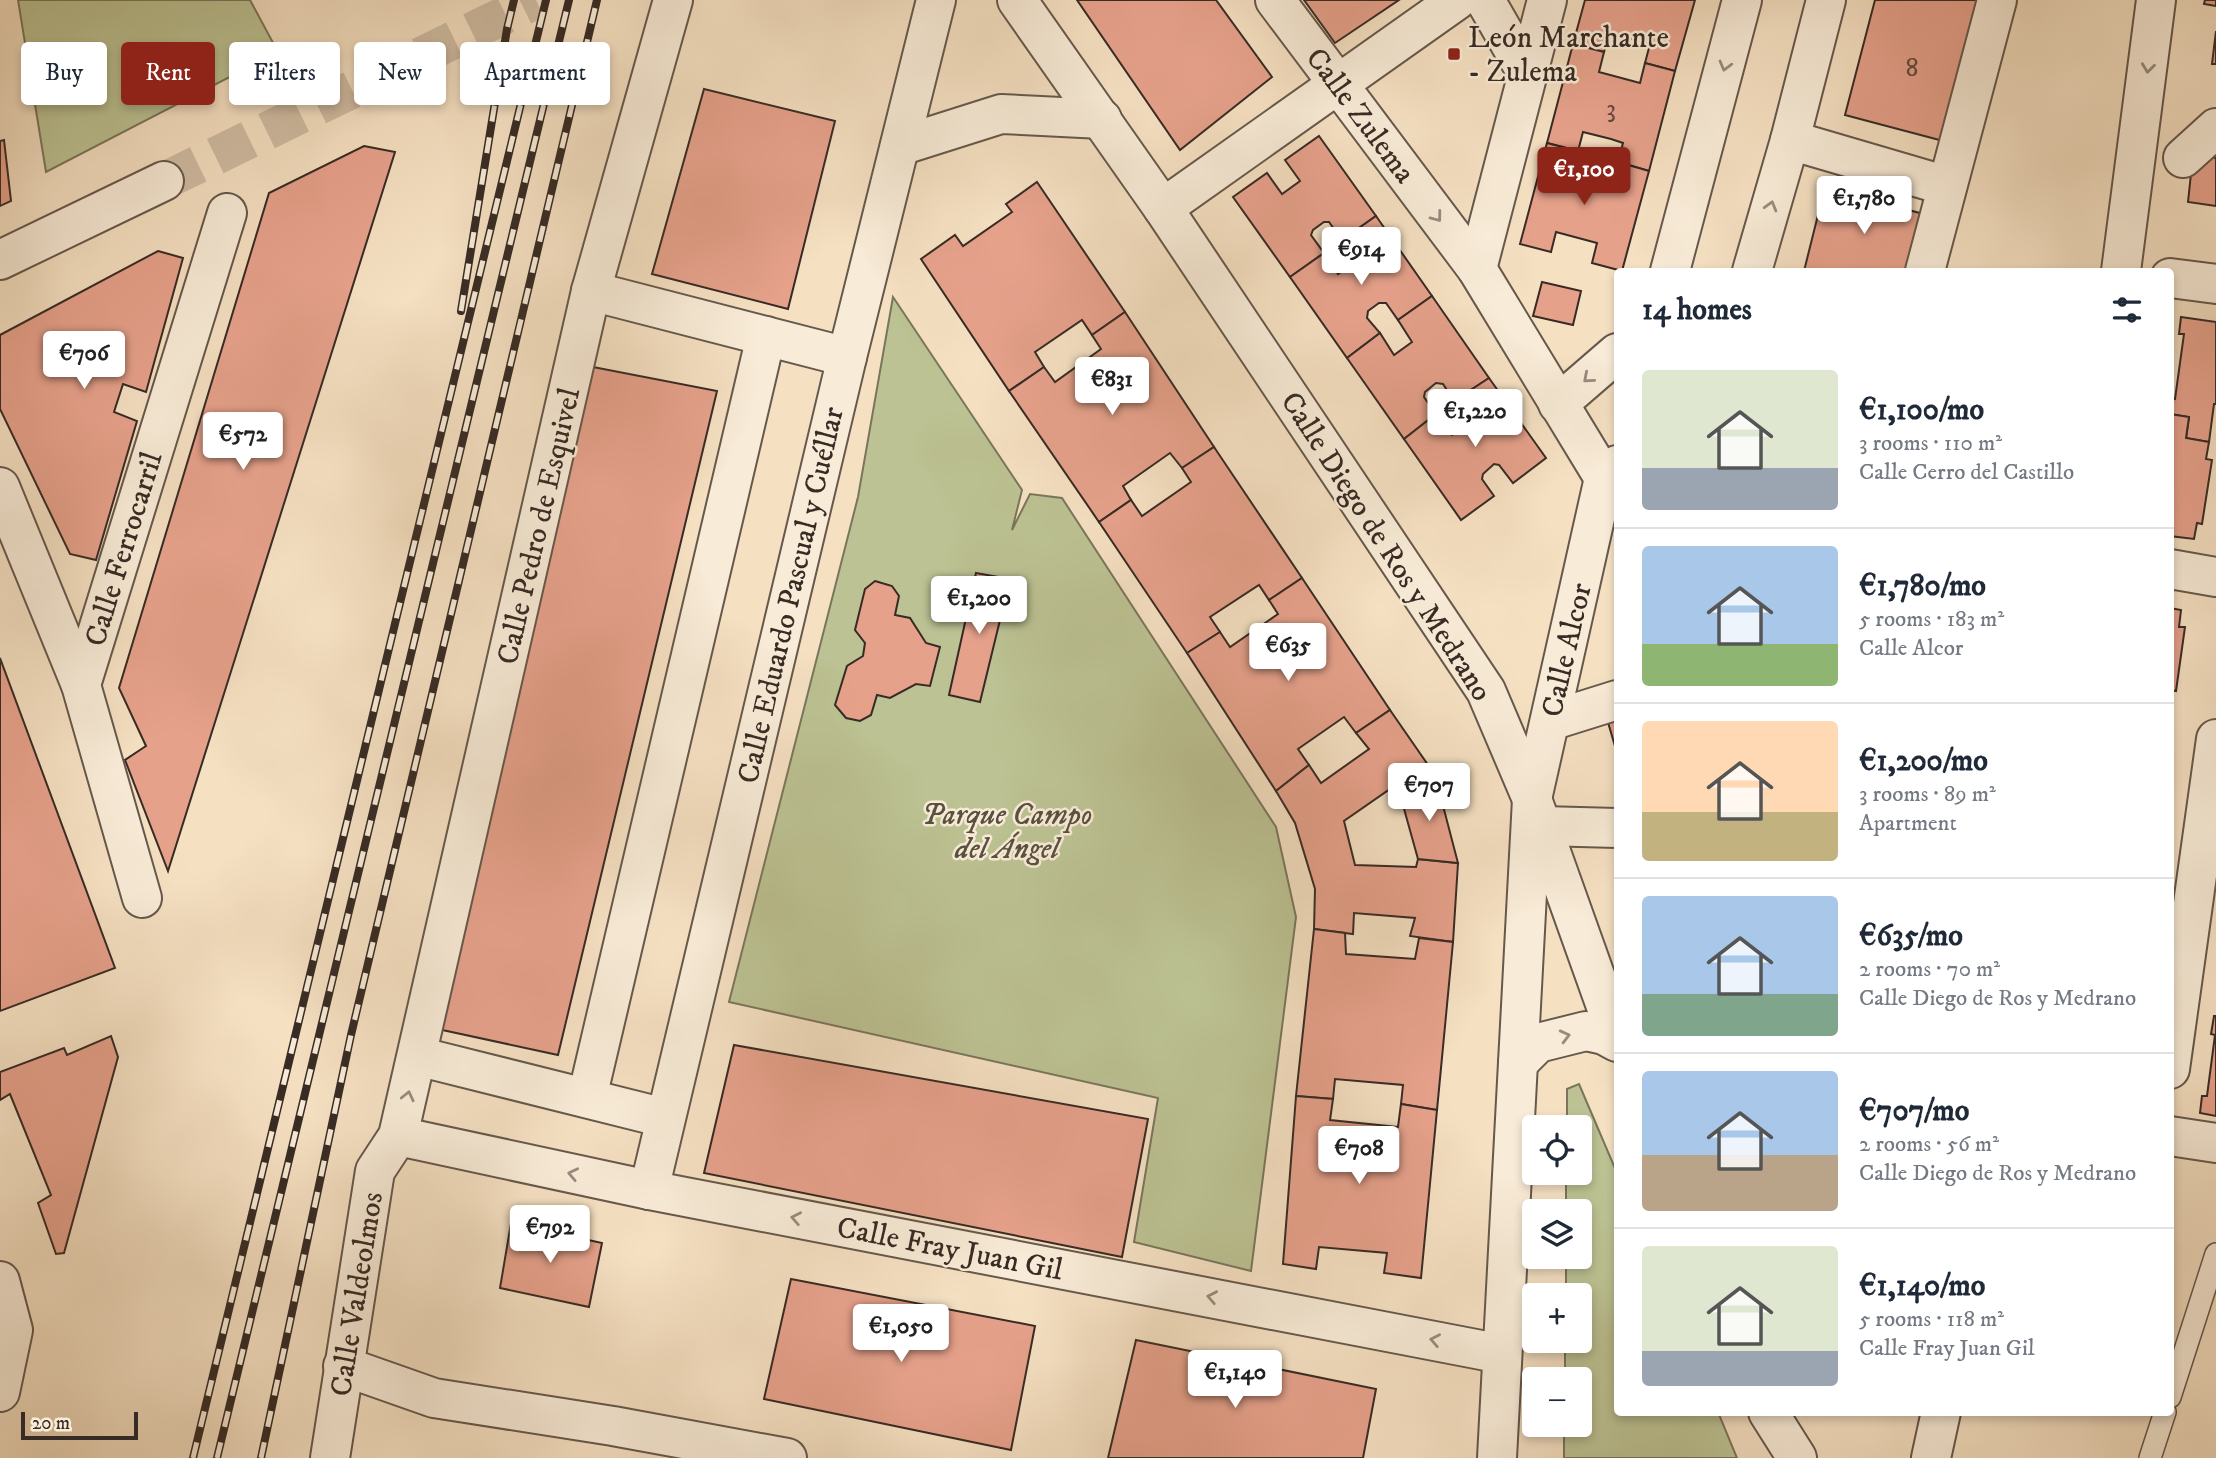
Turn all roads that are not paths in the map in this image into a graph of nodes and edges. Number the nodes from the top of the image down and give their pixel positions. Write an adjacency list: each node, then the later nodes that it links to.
1 (673, 0): 31 (street, Calle Pedro de Esquivel)
2 (936, 0): 17 (street, Calle Eduardo Pascual y Cuéllar)
3 (1017, 0): 14 (street, Calle Diego de Ros y Medrano)
4 (1275, 0): 13 (street, Calle Zulema)
5 (1457, 0): 13 (street)
6 (1485, 0): 12 (street)
7 (1547, 0): 12 (street)
8 (1742, 0): 24 (street, one-way to 24)
9 (1826, 0): 16 (street)
10 (1997, 0): 20 (street)
11 (2156, 0): 27 (street, one-way to 27)
12 (1527, 73): 28 (street)
13 (1337, 85): 21 (street); 28 (street, Calle Zulema, one-way to 28)
14 (1102, 119): 17 (street); 21 (street, Calle Diego de Ros y Medrano)
15 (2216, 128): 18 (street)
16 (1790, 140): 20 (street); 25 (street, one-way to 16)
17 (900, 146): 34 (street, Calle Eduardo Pascual y Cuéllar)
18 (2183, 158)
19 (164, 181): 23 (street)
20 (1947, 186): 26 (street)
21 (1163, 208): 44 (street, Calle Diego de Ros y Medrano)
22 (227, 213): 40 (street, Calle Ferrocarril)
23 (0, 260)
24 (1671, 268)
25 (1753, 268)
26 (1926, 268)
27 (2123, 268)
28 (1477, 269): 35 (street, Calle Zulema)
29 (2174, 279): 30 (street)
30 (2216, 285)
31 (591, 291): 32 (street); 50 (street, Calle Pedro de Esquivel)
32 (766, 336): 34 (street); 52 (street)
33 (1614, 356): 35 (street, one-way to 35)
34 (847, 357): 53 (street, Calle Eduardo Pascual y Cuéllar)
35 (1558, 404): 36 (street, Calle Zulema)
36 (1610, 486): 42 (street, Calle Alcor)
37 (0, 487): 40 (street)
38 (2174, 570): 39 (street)
39 (2216, 577)
40 (81, 685): 46 (street)
41 (1614, 701): 42 (street)
42 (1550, 721): 44 (street, Calle Alcor)
43 (2216, 739): 49 (street)
44 (1537, 812): 45 (street); 47 (street); 51 (street, Calle Diego de Ros y Medrano)
45 (1614, 827)
46 (142, 898)
47 (1614, 1025)
48 (1614, 1029): 51 (street, one-way to 48)
49 (2174, 1040)
50 (417, 1056): 52 (street); 54 (street, Calle Pedro de Esquivel, one-way to 50)
51 (1518, 1063): 60 (street, Calle Diego de Ros y Medrano)
52 (587, 1098): 53 (street)
53 (665, 1118): 57 (street, Calle Eduardo Pascual y Cuéllar)
54 (398, 1136): 57 (street, Calle Fray Juan Gil, one-way to 54); 61 (street, Calle Valdeolmos)
55 (2174, 1137): 56 (street)
56 (2216, 1143)
57 (649, 1191): 60 (street, Calle Fray Juan Gil, one-way to 57)
58 (2216, 1254): 62 (lane)
59 (0, 1281): 63 (street)
60 (1502, 1354): 69 (street, Calle Diego de Ros y Medrano)
61 (343, 1366): 67 (street, Calle Valdeolmos); 68 (street)
62 (2174, 1385)
63 (0, 1392)
64 (1771, 1416): 70 (street)
65 (1940, 1416): 71 (street)
66 (2164, 1416): 72 (lane)
67 (330, 1458)
68 (787, 1458)
69 (1497, 1458)
70 (1797, 1458)
71 (1931, 1458)
72 (2150, 1458)

